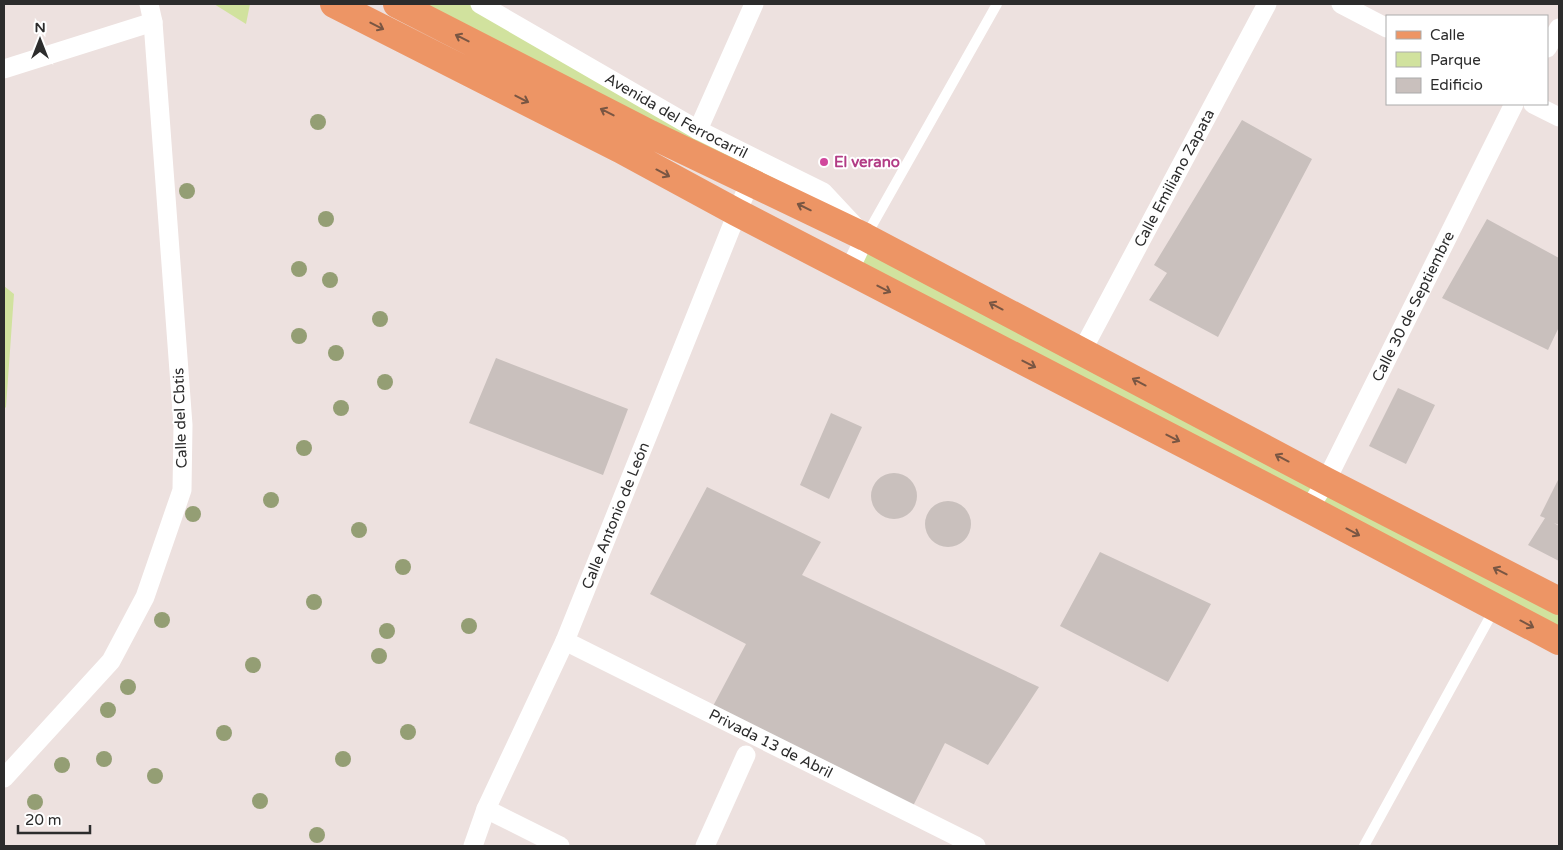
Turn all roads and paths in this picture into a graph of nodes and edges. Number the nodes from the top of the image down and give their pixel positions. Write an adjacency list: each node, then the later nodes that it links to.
1 (334, 4): 18 (main road, one-way to 18)
2 (397, 4): 17 (main road, one-way to 2)
3 (480, 4): 16 (street, Avenida del Ferrocarril)
4 (754, 4): 16 (street)
5 (997, 4): 19 (lane)
6 (1267, 4): 21 (street, Calle Emiliano Zapata)
7 (1341, 4): 9 (street)
8 (151, 13): 12 (street); 29 (street, Calle del Cbtis)
9 (1386, 27)
10 (1559, 28): 11 (street)
11 (1548, 46)
12 (4, 69)
13 (1514, 105): 22 (street, Calle 30 de Septiembre)
14 (1535, 105): 15 (street)
15 (1559, 117)
16 (698, 130): 19 (street, Avenida del Ferrocarril)
17 (750, 181): 18 (street, Calle Antonio de León); 19 (main road, one-way to 17)
18 (736, 212): 20 (main road); 26 (street, Calle Antonio de León)
19 (865, 237): 20 (street); 21 (main road, one-way to 19)
20 (849, 271): 23 (main road, one-way to 23)
21 (1082, 352): 22 (main road, one-way to 21)
22 (1326, 481): 23 (street, Calle 30 de Septiembre); 24 (main road, one-way to 22)
23 (1310, 509): 25 (main road, one-way to 25)
24 (1559, 601)
25 (1496, 608): 27 (main road, one-way to 27); 35 (lane)
26 (565, 641): 30 (street, Calle Antonio de León); 34 (street, Privada 13 de Abril)
27 (1559, 641)
28 (746, 755): 33 (street)
29 (4, 778)
30 (486, 809): 31 (street, Calle Antonio de León); 32 (street)
31 (473, 846)
32 (560, 846)
33 (705, 846)
34 (976, 846)
35 (1364, 846)

